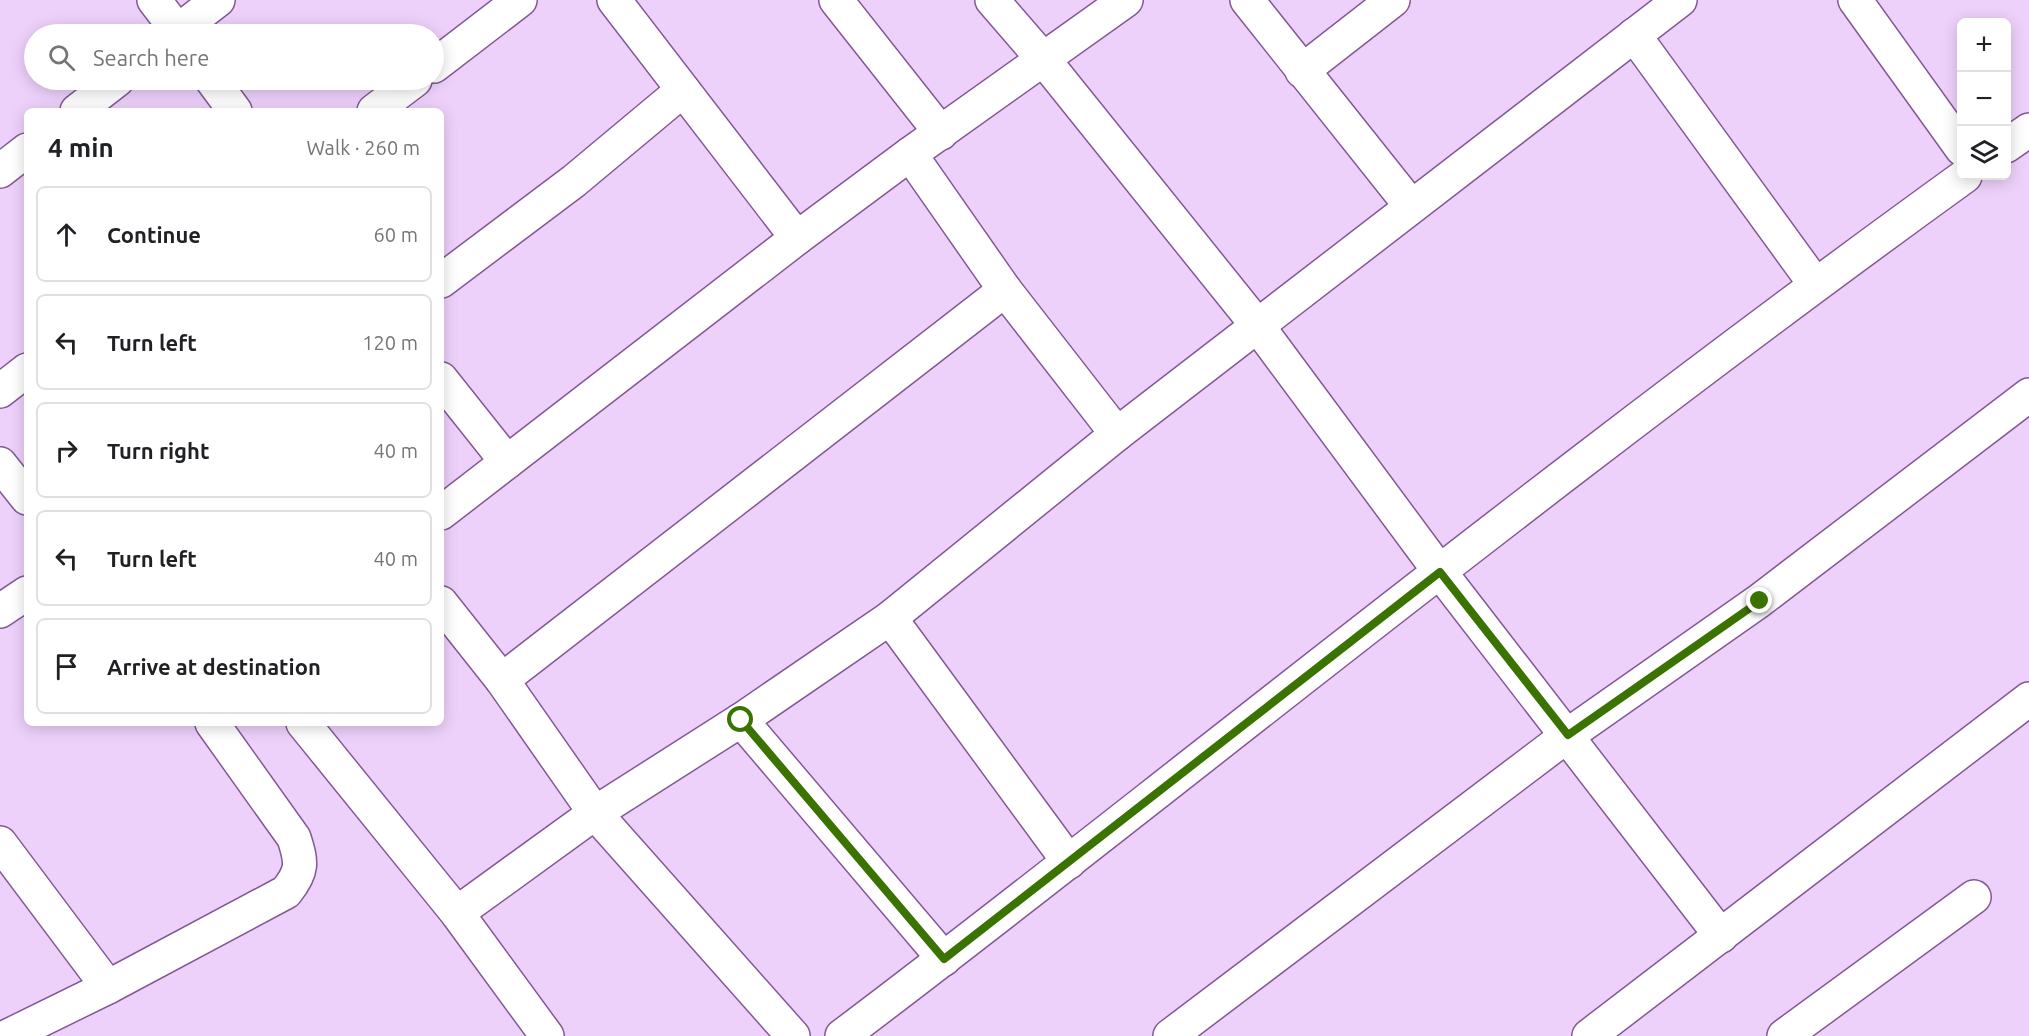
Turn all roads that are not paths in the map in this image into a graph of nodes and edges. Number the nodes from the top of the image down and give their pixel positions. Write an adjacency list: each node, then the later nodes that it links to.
1 (154, 0): 12 (street)
2 (218, 0): 13 (street)
3 (520, 0): 15 (street)
4 (614, 0): 21 (street)
5 (836, 0): 26 (street)
6 (992, 0): 16 (street)
7 (1126, 0): 16 (street)
8 (1246, 0): 17 (street)
9 (1393, 0): 17 (street)
10 (1680, 0): 14 (street)
11 (1855, 0): 27 (street)
12 (170, 24)
13 (189, 24)
14 (1634, 35): 33 (street); 36 (street)
15 (444, 58)
16 (1044, 60): 26 (street); 38 (street)
17 (1302, 71): 33 (street)
18 (104, 90): 22 (street)
19 (219, 90): 23 (street)
20 (402, 90): 24 (street)
21 (683, 90): 34 (street); 35 (street)
22 (81, 108)
23 (233, 108)
24 (378, 108)
25 (2029, 130): 28 (street)
26 (941, 133): 30 (street)
27 (1957, 142)
28 (2011, 143)
29 (24, 152): 31 (street)
30 (910, 154): 34 (street); 37 (street)
31 (0, 171)
32 (1959, 180): 36 (street)
33 (1411, 206): 38 (street)
34 (797, 238): 44 (street)
35 (444, 279)
36 (1815, 284): 48 (street)
37 (1005, 290): 43 (street); 53 (street)
38 (1257, 326): 43 (street); 48 (street)
39 (24, 372): 41 (street)
40 (444, 383): 44 (street)
41 (0, 391)
42 (2029, 395): 58 (street)
43 (1117, 434): 52 (street)
44 (507, 462): 47 (street)
45 (0, 464): 46 (street)
46 (24, 494)
47 (444, 511)
48 (1440, 572): 58 (street); 61 (street)
49 (24, 595): 51 (street)
50 (444, 607): 53 (street)
51 (0, 611)
52 (890, 618): 55 (street); 61 (street)
53 (502, 680): 59 (street)
54 (2029, 699): 64 (street)
55 (741, 720): 59 (street); 65 (street)
56 (214, 726): 66 (street)
57 (305, 726): 63 (street)
58 (1568, 735): 64 (street); 71 (street)
59 (595, 813): 63 (street); 69 (street)
60 (0, 843): 66 (street)
61 (1069, 862): 65 (street)
62 (1974, 897): 73 (street)
63 (457, 913): 68 (street)
64 (1721, 936): 72 (street)
65 (944, 959): 70 (street)
66 (108, 987): 67 (street)
67 (8, 1036)
68 (547, 1036)
69 (793, 1036)
70 (842, 1036)
71 (1170, 1036)
72 (1589, 1036)
73 (1784, 1036)

